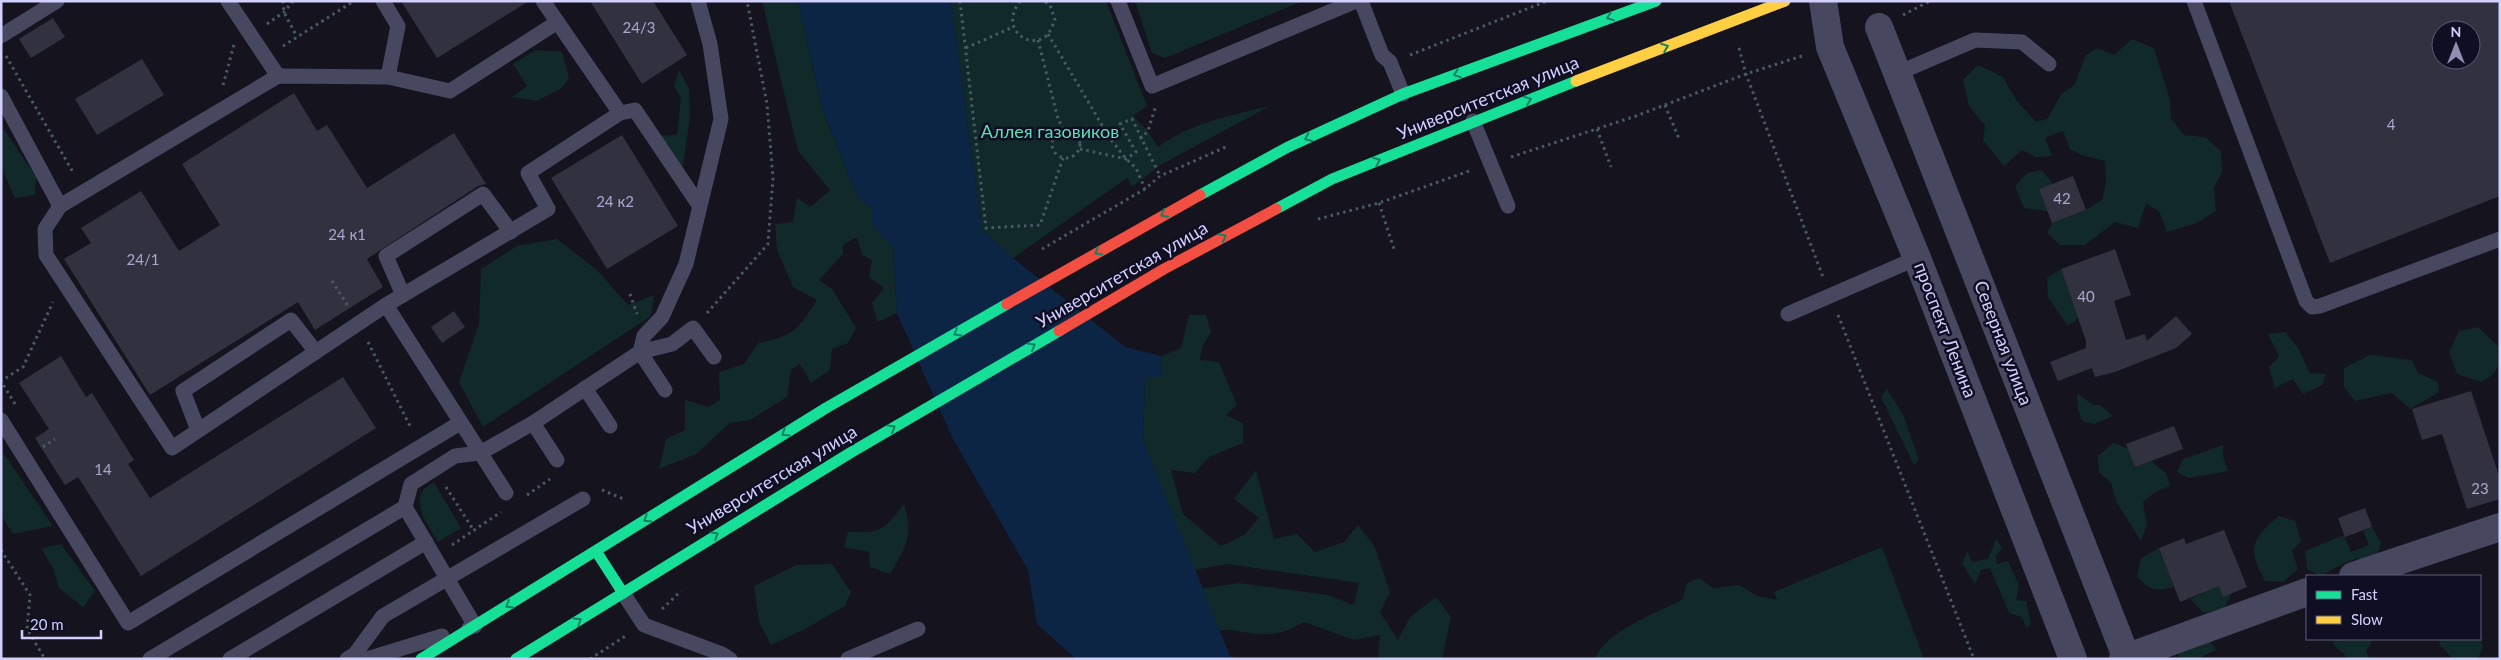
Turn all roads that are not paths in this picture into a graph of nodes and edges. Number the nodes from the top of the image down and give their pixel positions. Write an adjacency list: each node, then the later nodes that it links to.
1 (57, 1): 16 (lane)
2 (228, 1): 19 (lane)
3 (383, 1): 20 (lane)
4 (543, 1): 14 (lane)
5 (698, 1): 26 (lane)
6 (1118, 1): 13 (lane)
7 (1356, 1): 13 (lane)
8 (1361, 1): 21 (lane)
9 (1656, 1): 21 (main road, Университетская улица, one-way to 21)
10 (1784, 1): 24 (main road, Университетская улица, one-way to 10)
11 (1823, 1): 30 (street, проспект Ленина)
12 (2194, 1): 29 (lane)
13 (1339, 4)
14 (556, 23): 20 (lane); 23 (lane)
15 (1879, 27): 18 (street, Северная улица)
16 (1, 36)
17 (2049, 64): 18 (lane)
18 (1898, 73): 58 (street, Северная улица)
19 (278, 76): 20 (lane); 25 (lane)
20 (388, 77)
21 (1403, 94): 51 (main road, Университетская улица, one-way to 51)
22 (1, 96): 25 (lane)
23 (620, 113): 26 (lane); 28 (lane)
24 (1473, 121): 27 (lane); 55 (main road, Университетская улица, one-way to 24)
25 (60, 206): 43 (lane)
26 (699, 206): 35 (lane)
27 (1508, 206)
28 (511, 232): 31 (lane); 31 (lane)
29 (2500, 239)
30 (1917, 258): 33 (lane); 67 (street, проспект Ленина)
31 (403, 295): 32 (lane)
32 (386, 306): 34 (lane); 41 (lane)
33 (1788, 314)
34 (316, 352): 43 (lane); 43 (lane)
35 (640, 352): 36 (lane); 37 (lane); 38 (lane)
36 (714, 357)
37 (586, 388): 40 (lane); 42 (lane)
38 (664, 390)
39 (1, 420): 41 (lane)
40 (533, 423): 44 (lane); 45 (lane)
41 (460, 424): 44 (lane)
42 (610, 426)
43 (198, 430)
44 (480, 453): 46 (lane); 48 (lane)
45 (557, 460)
46 (506, 493)
47 (583, 499): 53 (lane)
48 (405, 507): 50 (lane); 59 (lane)
49 (2500, 527): 52 (street)
50 (426, 542): 53 (lane); 60 (lane)
51 (596, 551): 55 (main road); 56 (main road, Университетская улица, one-way to 56)
52 (2356, 575)
53 (447, 577): 56 (lane); 61 (lane)
54 (2306, 592): 58 (street)
55 (623, 593): 64 (main road, Университетская улица, one-way to 55); 65 (lane)
56 (475, 626): 62 (lane); 63 (main road, Университетская улица)
57 (918, 629): 66 (lane)
58 (2125, 658)
59 (150, 659)
60 (230, 659)
61 (347, 659)
62 (367, 659)
63 (421, 659)
64 (516, 659)
65 (730, 659)
66 (848, 659)
67 (2073, 659)

